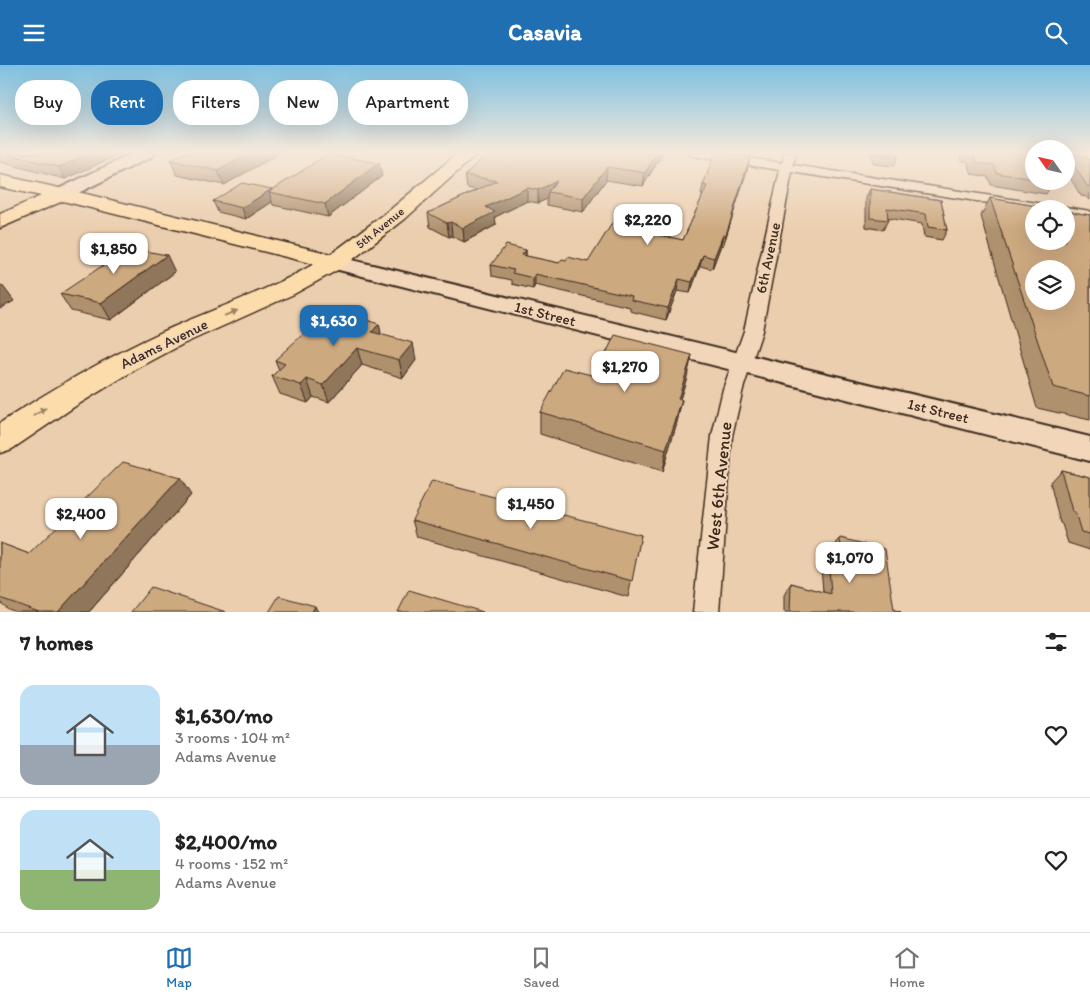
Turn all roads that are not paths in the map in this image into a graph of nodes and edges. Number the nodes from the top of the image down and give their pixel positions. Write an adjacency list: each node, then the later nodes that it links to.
1 (94, 179): 6 (street)
2 (439, 179): 11 (main road, 5th Avenue)
3 (785, 179): 12 (street, 6th Avenue)
4 (888, 179): 7 (street)
5 (0, 181): 6 (main road, 1st Street)
6 (60, 195): 10 (main road); 11 (main road, 1st Street)
7 (1025, 204)
8 (1075, 212): 9 (street)
9 (1090, 215)
10 (0, 222)
11 (335, 262): 12 (street, 1st Street); 13 (main road, Adams Avenue, one-way to 11)
12 (742, 363): 14 (street, 1st Street); 15 (street, West 6th Avenue)
13 (0, 440)
14 (1090, 449)
15 (706, 612)

